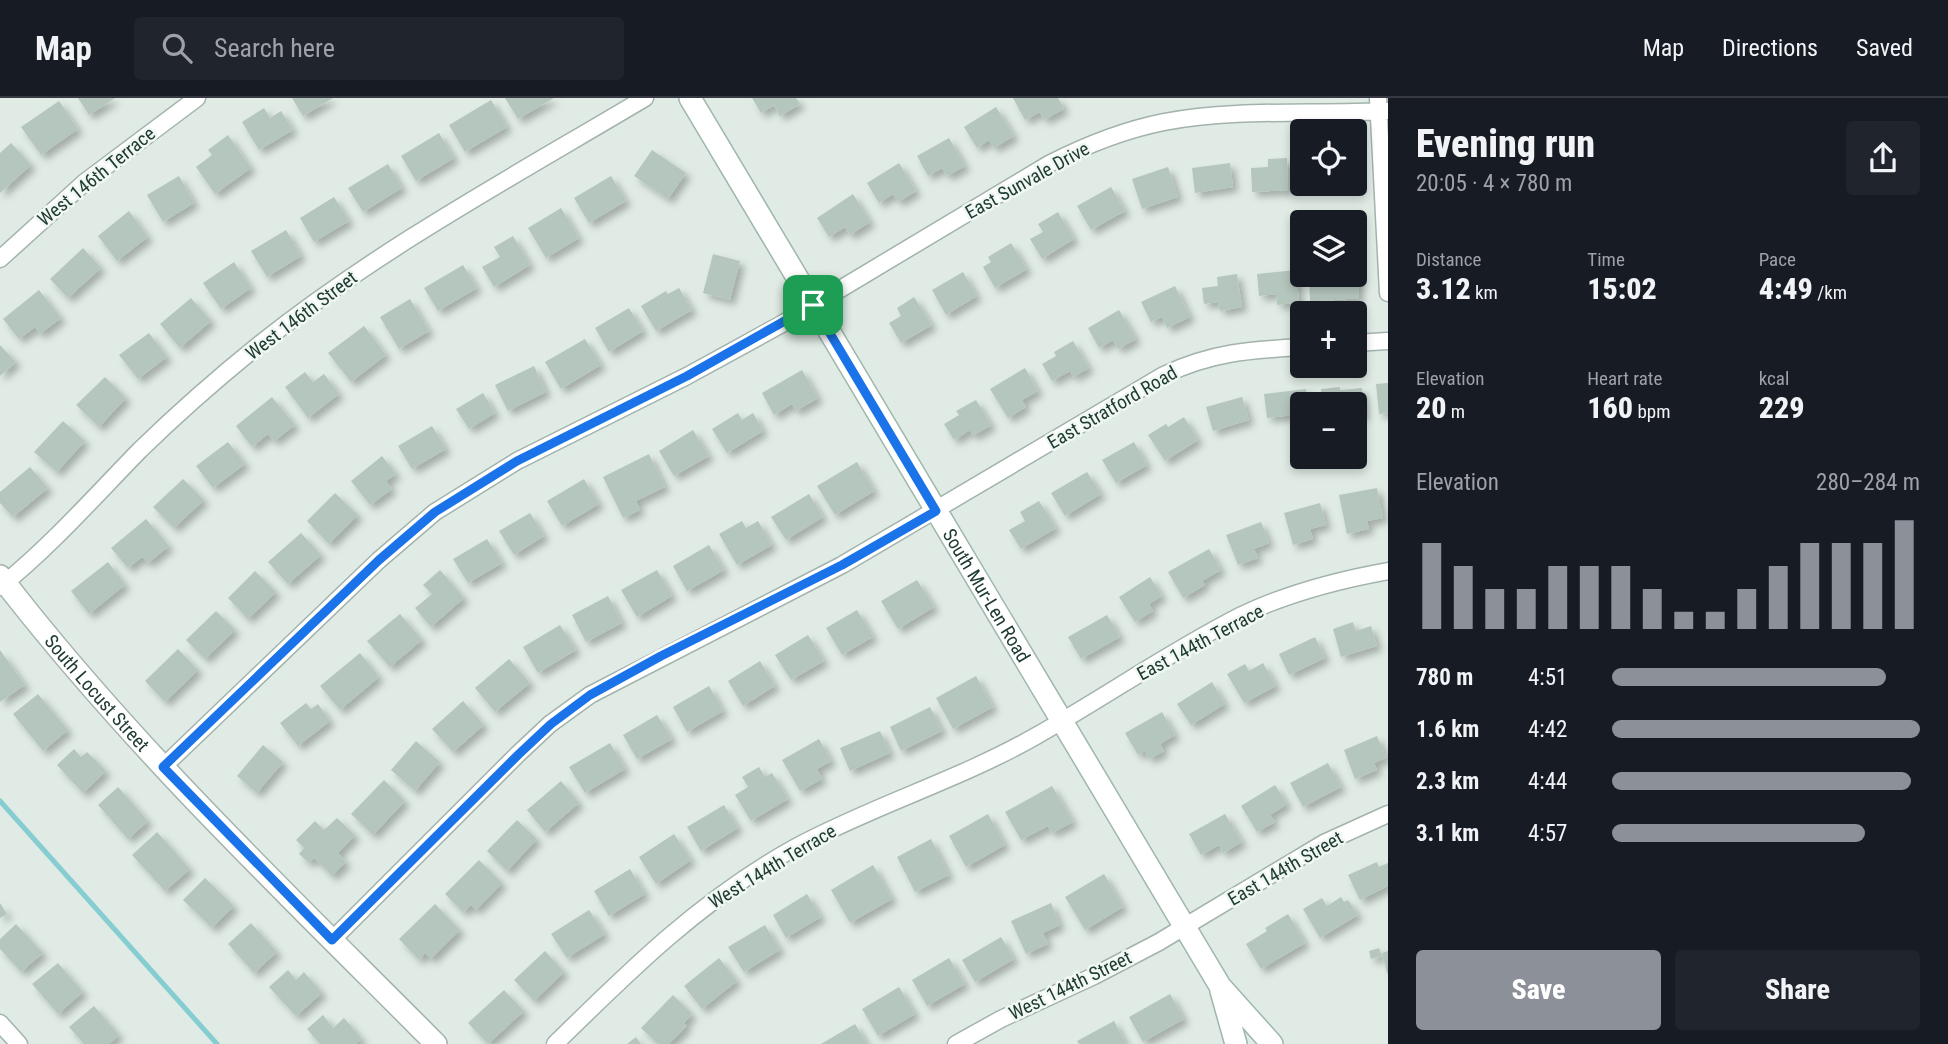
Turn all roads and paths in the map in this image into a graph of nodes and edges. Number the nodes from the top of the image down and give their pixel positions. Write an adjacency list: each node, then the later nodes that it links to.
1 (197, 98): 5 (street, West 146th Terrace)
2 (645, 98): 13 (street, West 146th Street)
3 (690, 98): 7 (main road, South Mur-Len Road)
4 (1382, 107): 6 (street); 7 (street, East Sunvale Drive)
5 (0, 259)
6 (1388, 293)
7 (813, 305): 11 (main road, South Mur-Len Road); 15 (street, East Sunvale Drive)
8 (1388, 341): 9 (street)
9 (1367, 342)
10 (1290, 348): 11 (street, East Stratford Road)
11 (936, 511): 14 (main road, South Mur-Len Road); 18 (street, East Stratford Road)
12 (1388, 571): 14 (street, East 144th Terrace)
13 (2, 582): 15 (main road, South Locust Street)
14 (1060, 721): 17 (main road, South Mur-Len Road); 23 (street, West 144th Terrace)
15 (163, 767): 18 (main road, South Locust Street)
16 (1388, 814): 17 (street, East 144th Street)
17 (1184, 926): 19 (main road, South Mur-Len Road); 24 (street, West 144th Street)
18 (332, 940): 22 (main road, South Locust Street)
19 (1220, 986): 25 (main road, South Mur-Len Road); 26 (main road, South Mur-Len Road)
20 (0, 1023): 21 (street)
21 (19, 1044)
22 (436, 1044)
23 (555, 1044)
24 (956, 1044)
25 (1236, 1044)
26 (1272, 1044)

